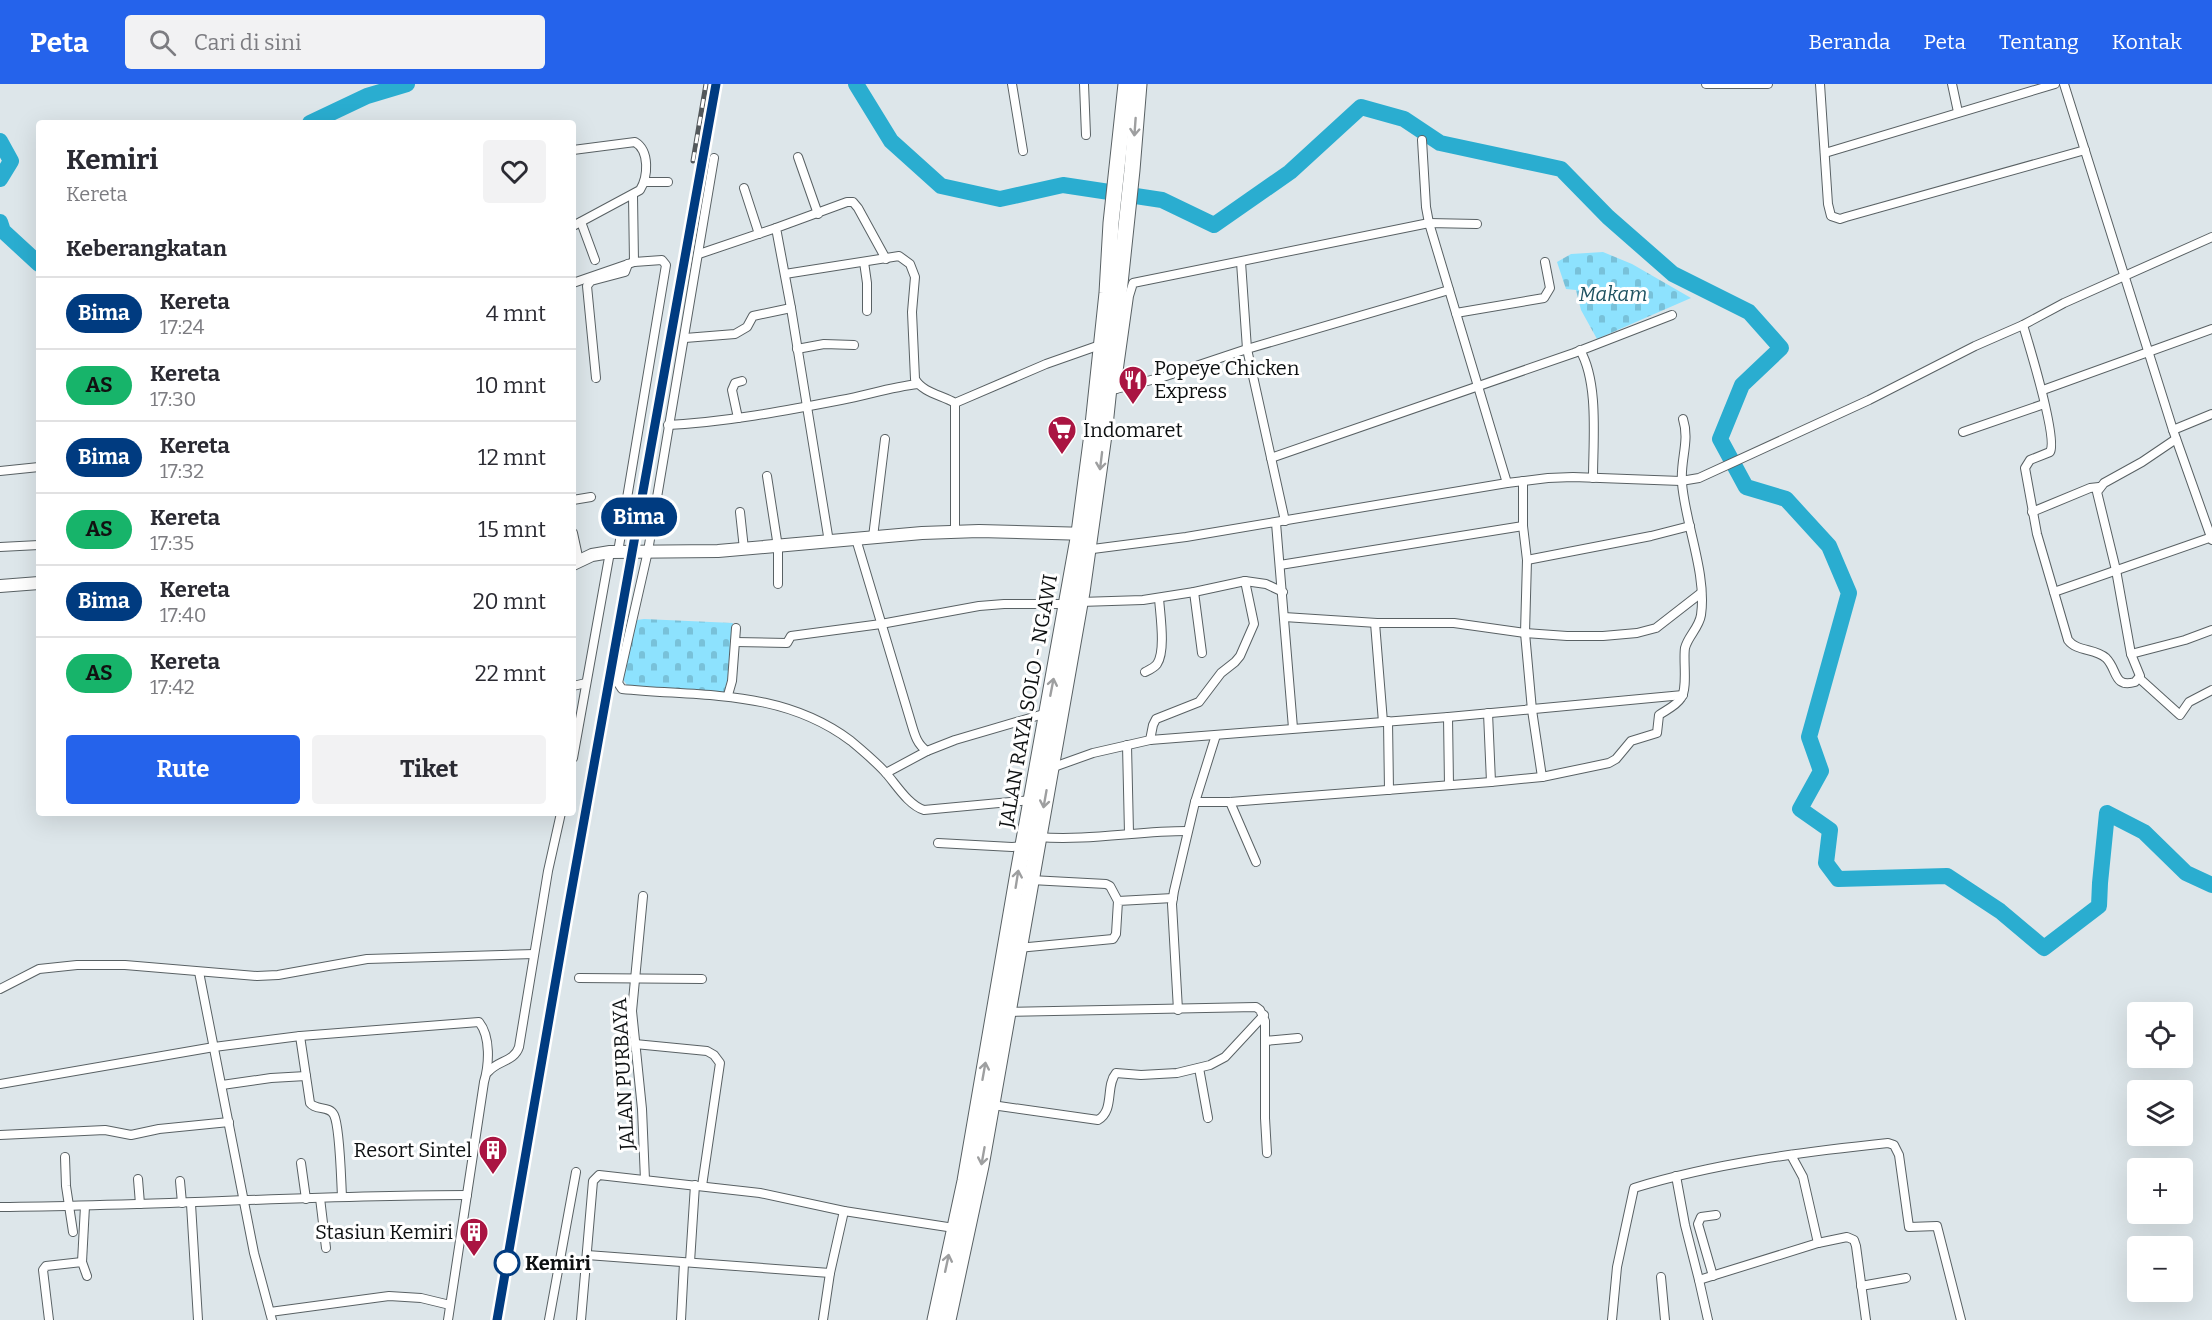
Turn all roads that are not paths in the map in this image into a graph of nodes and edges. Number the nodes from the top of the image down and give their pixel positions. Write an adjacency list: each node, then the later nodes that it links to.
1 (1012, 84): 16 (street)
2 (1084, 84): 12 (street)
3 (1126, 84): 20 (highway, JALAN RAYA SOLO - NGAWI)
4 (1139, 84): 20 (highway, JALAN RAYA SOLO - NGAWI, one-way to 20)
5 (1706, 84): 6 (street)
6 (1768, 84)
7 (1820, 84): 17 (street)
8 (1952, 84): 11 (street)
9 (2055, 84): 11 (street)
10 (2064, 84): 15 (street)
11 (1958, 112): 17 (street)
12 (1086, 135)
13 (1422, 140): 27 (street)
14 (576, 150): 21 (street)
15 (2085, 150): 17 (street); 41 (street)
16 (1023, 151)
17 (1825, 153)
18 (798, 157): 25 (street)
19 (714, 158): 33 (street)
20 (1124, 168): 26 (highway, JALAN RAYA SOLO - NGAWI)
21 (645, 182): 22 (street); 24 (street)
22 (668, 182)
23 (744, 188): 31 (street)
24 (633, 196): 28 (street); 39 (street)
25 (818, 214): 30 (street); 34 (street)
26 (1120, 215): 52 (highway, JALAN RAYA SOLO - NGAWI); 61 (highway, JALAN RAYA SOLO - NGAWI)
27 (1429, 223): 29 (street); 37 (street); 43 (street)
28 (577, 224): 35 (street)
29 (1477, 224)
30 (776, 228): 31 (street); 40 (street)
31 (759, 234): 33 (street)
32 (2212, 237): 41 (street)
33 (699, 254): 50 (street)
34 (886, 259): 36 (street); 59 (street)
35 (595, 260)
36 (864, 262): 40 (street); 45 (street)
37 (1241, 262): 54 (street); 61 (street)
38 (1545, 262): 46 (street)
39 (631, 263): 42 (street); 57 (street); 101 (street)
40 (784, 274): 44 (street)
41 (2126, 276): 48 (street); 56 (street)
42 (576, 282)
43 (1449, 290): 46 (street); 54 (street)
44 (791, 308): 50 (street); 53 (street)
45 (867, 311)
46 (1456, 313): 60 (street)
47 (1672, 315): 55 (street)
48 (2023, 325): 62 (street); 79 (street)
49 (2212, 328): 56 (street)
50 (685, 338): 69 (street)
51 (854, 345): 53 (street)
52 (1100, 345): 63 (street); 90 (highway, JALAN RAYA SOLO - NGAWI)
53 (797, 349): 65 (street)
54 (1247, 349): 61 (street); 73 (street)
55 (1580, 350): 60 (street); 77 (street)
56 (2148, 351): 62 (street); 71 (street)
57 (596, 378)
58 (742, 381): 67 (street)
59 (918, 384): 63 (street); 65 (street)
60 (1478, 385): 73 (street); 80 (street)
61 (1112, 390): 90 (highway, JALAN RAYA SOLO - NGAWI, one-way to 90)
62 (2043, 390): 64 (street)
63 (955, 403): 89 (street)
64 (2044, 404): 70 (street); 85 (street)
65 (806, 406): 67 (street); 94 (street)
66 (2212, 414): 71 (street)
67 (738, 418): 69 (street)
68 (1683, 419): 79 (street)
69 (668, 425): 100 (street)
70 (1963, 432)
71 (2175, 434): 81 (street); 92 (street)
72 (885, 439): 91 (street)
73 (1271, 458): 86 (street)
74 (36, 467): 75 (street)
75 (0, 471)
76 (767, 476): 97 (street)
77 (1593, 478): 78 (street); 79 (street)
78 (1522, 481): 80 (street); 87 (street)
79 (1681, 481): 88 (street)
80 (1508, 483): 86 (street)
81 (2099, 486): 85 (street); 105 (street)
82 (591, 496): 83 (street)
83 (576, 499)
84 (740, 512): 98 (street)
85 (2032, 512): 112 (street)
86 (1281, 522): 99 (street); 104 (street)
87 (1523, 526): 102 (street); 104 (street)
88 (1690, 526): 102 (street); 113 (street)
89 (956, 531): 90 (street); 91 (street)
90 (1084, 533): 99 (highway, JALAN RAYA SOLO - NGAWI)
91 (873, 537): 93 (street)
92 (2212, 538): 105 (street)
93 (856, 539): 94 (street); 118 (street)
94 (829, 542): 97 (street)
95 (36, 545): 96 (street)
96 (0, 547)
97 (778, 547): 98 (street); 108 (street)
98 (744, 549): 100 (street)
99 (1082, 550): 115 (highway, JALAN RAYA SOLO - NGAWI)
100 (648, 551): 101 (street); 130 (street)
101 (614, 552): 103 (street); 127 (street)
102 (1527, 560): 121 (street)
103 (576, 562)
104 (1281, 565): 111 (street)
105 (2116, 570): 112 (street); 124 (street)
106 (1245, 581): 110 (street); 111 (street); 140 (street)
107 (36, 583): 109 (street)
108 (778, 584)
109 (0, 586)
110 (1194, 592): 114 (street); 123 (street)
111 (1283, 592): 116 (street)
112 (2054, 592): 126 (street)
113 (1701, 593): 121 (street); 131 (street)
114 (1159, 598): 115 (street); 125 (street)
115 (1073, 603): 118 (street); 133 (highway, JALAN RAYA SOLO - NGAWI, one-way to 115); 143 (highway, JALAN RAYA SOLO - NGAWI)
116 (1284, 617): 117 (street); 137 (street)
117 (1375, 623): 121 (street); 136 (street)
118 (881, 624): 122 (street); 142 (street)
119 (736, 628): 122 (street)
120 (2212, 630): 124 (street)
121 (1525, 633): 132 (street)
122 (735, 642): 130 (street)
123 (1202, 653)
124 (2131, 654): 126 (street)
125 (1145, 672)
126 (2139, 678): 129 (street)
127 (586, 683): 128 (street); 139 (street)
128 (576, 685)
129 (2212, 690)
130 (728, 695): 144 (street)
131 (1683, 695): 132 (street); 145 (street)
132 (1532, 710): 134 (street); 145 (street)
133 (1047, 713): 142 (street); 149 (highway, JALAN RAYA SOLO - NGAWI)
134 (1488, 713): 135 (street); 146 (street)
135 (1448, 717): 136 (street); 147 (street)
136 (1385, 721): 137 (street); 148 (street)
137 (1293, 728): 138 (street)
138 (1216, 735): 140 (street); 150 (street)
139 (576, 736)
140 (1150, 740): 141 (street)
141 (1127, 745): 143 (street); 154 (street)
142 (927, 751): 144 (street)
143 (1050, 768): 155 (highway, JALAN RAYA SOLO - NGAWI, one-way to 155)
144 (886, 773): 149 (street)
145 (1542, 777): 146 (street)
146 (1491, 782): 147 (street)
147 (1449, 785): 148 (street)
148 (1389, 790): 151 (street)
149 (1031, 800): 157 (highway, JALAN RAYA SOLO - NGAWI)
150 (1195, 802): 151 (street); 153 (street)
151 (1230, 802): 158 (street)
152 (560, 816): 164 (street)
153 (1187, 831): 154 (street); 161 (street)
154 (1129, 833): 155 (street)
155 (1038, 837): 159 (highway, JALAN RAYA SOLO - NGAWI)
156 (938, 843): 157 (street)
157 (1023, 846): 209 (highway, JALAN RAYA SOLO - NGAWI, one-way to 157)
158 (1256, 862)
159 (1031, 880): 162 (street); 163 (highway, JALAN RAYA SOLO - NGAWI)
160 (643, 896): 168 (street, JALAN PURBAYA)
161 (1173, 898): 162 (street); 170 (street)
162 (1118, 901): 163 (street)
163 (1018, 948): 171 (highway, JALAN RAYA SOLO - NGAWI)
164 (534, 954): 165 (street); 179 (street)
165 (199, 972): 169 (street); 177 (street)
166 (579, 978): 168 (street)
167 (702, 979): 168 (street)
168 (636, 980): 176 (street, JALAN PURBAYA)
169 (0, 989)
170 (1178, 1010): 171 (street); 172 (street)
171 (1007, 1012): 183 (highway, JALAN RAYA SOLO - NGAWI)
172 (1264, 1015): 175 (street); 178 (street)
173 (300, 1036): 177 (street); 179 (street); 180 (street)
174 (1298, 1038): 175 (street)
175 (1265, 1041): 187 (street)
176 (635, 1044): 194 (street, JALAN PURBAYA); 196 (street)
177 (214, 1047): 181 (street); 182 (street)
178 (1199, 1068): 183 (street); 184 (street)
179 (488, 1072): 197 (street)
180 (306, 1076): 182 (street); 198 (street)
181 (0, 1084)
182 (222, 1085): 185 (street)
183 (992, 1105): 233 (highway, JALAN RAYA SOLO - NGAWI, one-way to 233)
184 (1208, 1118)
185 (229, 1122): 186 (street); 201 (street)
186 (0, 1135)
187 (1267, 1153)
188 (1791, 1155): 192 (street); 211 (street); 238 (street)
189 (65, 1157): 204 (street)
190 (301, 1163): 200 (street)
191 (576, 1172): 228 (street)
192 (1676, 1176): 221 (street); 234 (street)
193 (138, 1179): 203 (street)
194 (645, 1180): 196 (street); 213 (street)
195 (180, 1181): 202 (street)
196 (699, 1186): 207 (street); 215 (street)
197 (467, 1195): 198 (street); 223 (street)
198 (342, 1197): 199 (street)
199 (320, 1198): 200 (street); 212 (street)
200 (306, 1199): 201 (street)
201 (244, 1200): 202 (street); 224 (street)
202 (187, 1203): 203 (street); 226 (street)
203 (140, 1204): 205 (street)
204 (69, 1206): 205 (street); 206 (street); 210 (street)
205 (85, 1206): 214 (street)
206 (0, 1207)
207 (844, 1211): 209 (street); 216 (street)
208 (1716, 1215): 218 (street)
209 (954, 1228): 232 (highway, JALAN RAYA SOLO - NGAWI, one-way to 209)
210 (73, 1232)
211 (1818, 1243): 218 (street); 222 (street)
212 (326, 1248)
213 (587, 1255): 215 (street); 229 (street)
214 (82, 1262): 217 (street); 225 (street)
215 (687, 1262): 216 (street); 230 (street)
216 (830, 1273): 231 (street)
217 (87, 1276)
218 (1713, 1276): 221 (street)
219 (1661, 1277): 235 (street)
220 (1906, 1278): 222 (street)
221 (1699, 1280): 236 (street)
222 (1862, 1286): 237 (street)
223 (450, 1305): 224 (street); 227 (street)
224 (271, 1316)
225 (49, 1320)
226 (198, 1320)
227 (448, 1320)
228 (549, 1320)
229 (581, 1320)
230 (681, 1320)
231 (823, 1320)
232 (935, 1320)
233 (948, 1320)
234 (1612, 1320)
235 (1665, 1320)
236 (1708, 1320)
237 (1866, 1320)
238 (1960, 1320)

